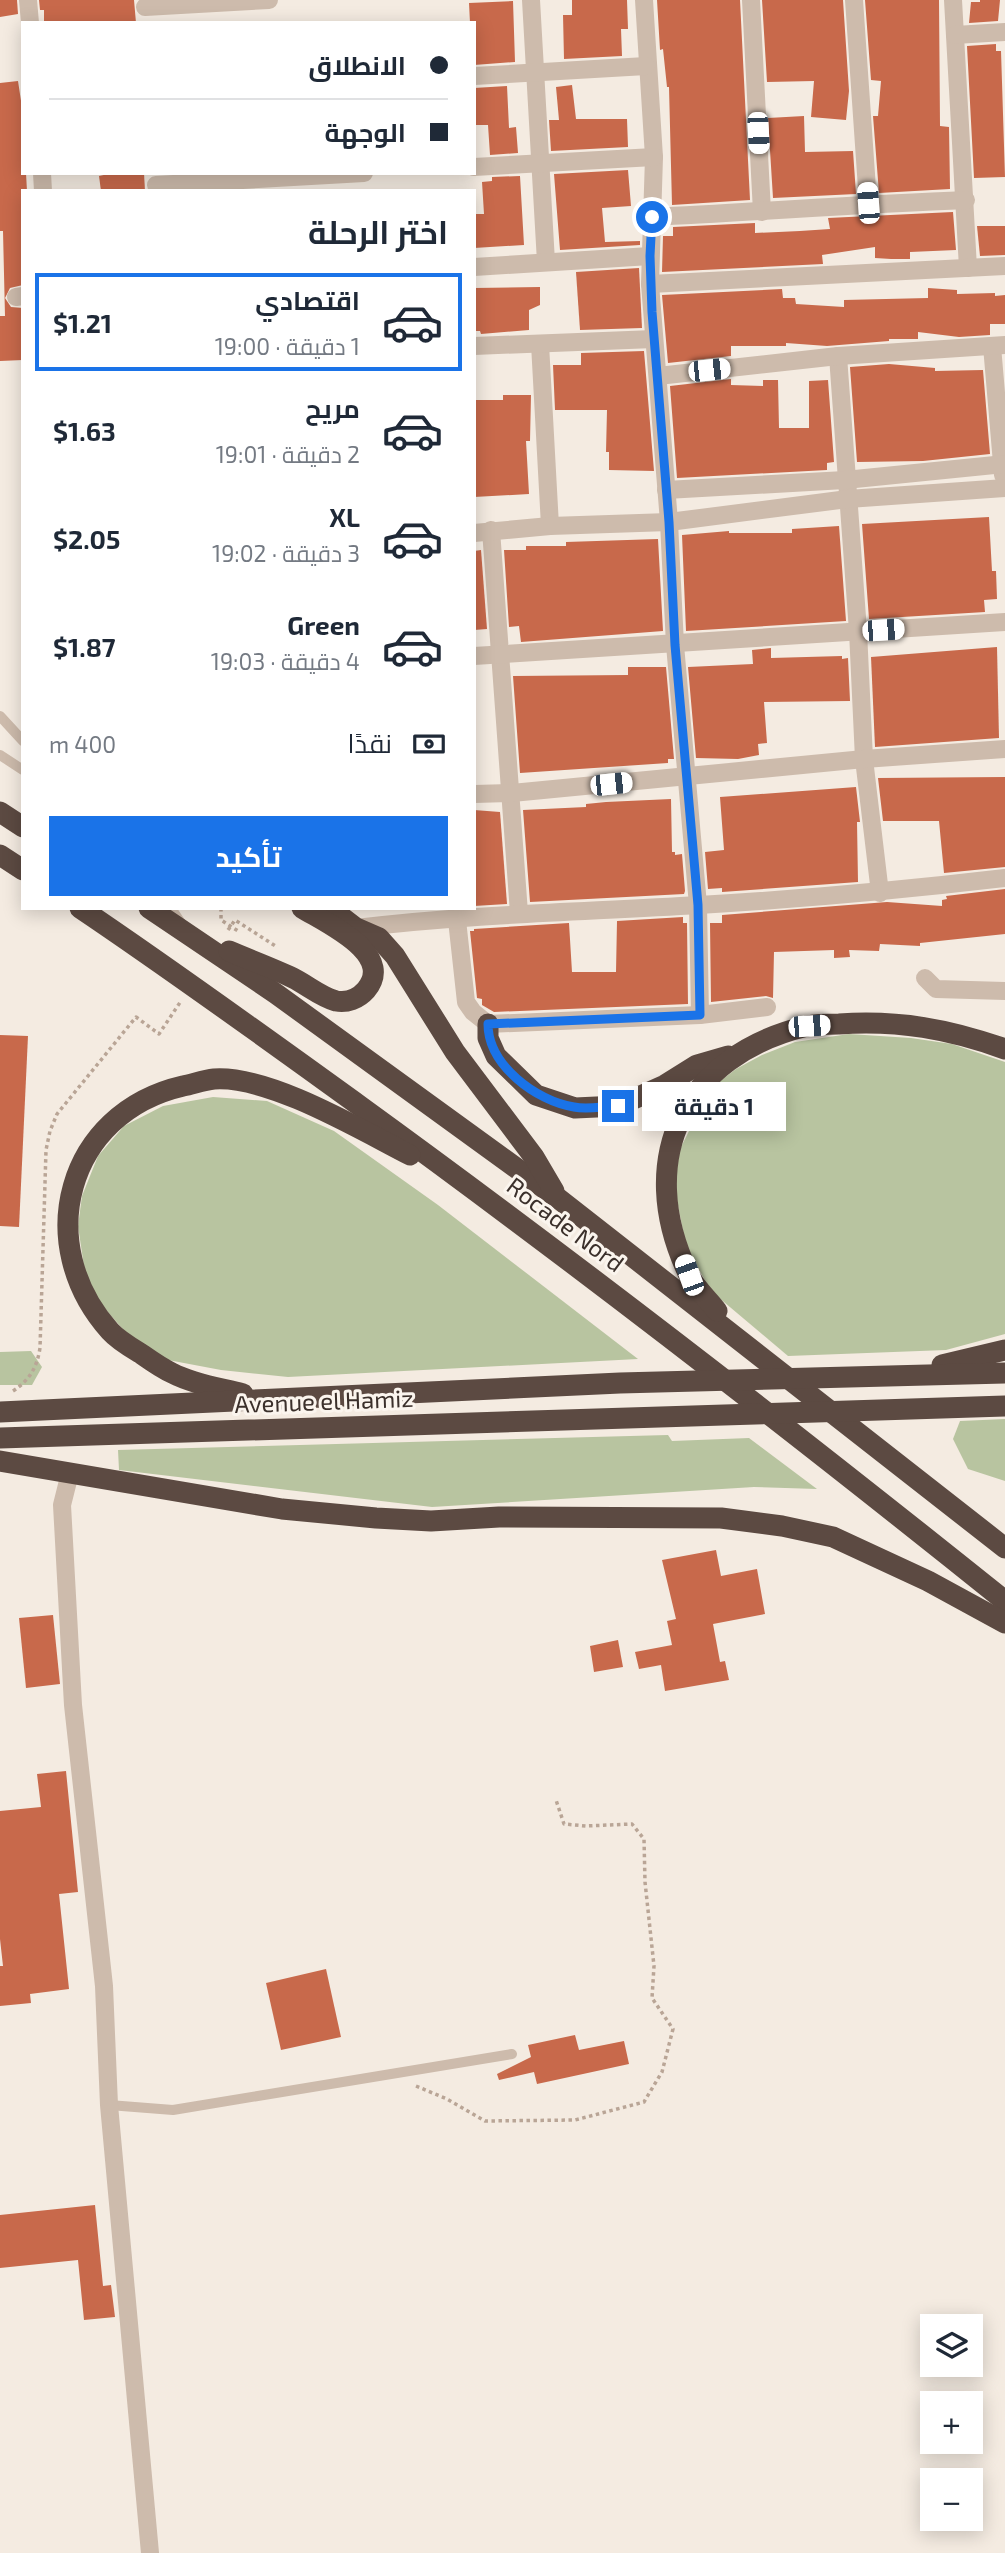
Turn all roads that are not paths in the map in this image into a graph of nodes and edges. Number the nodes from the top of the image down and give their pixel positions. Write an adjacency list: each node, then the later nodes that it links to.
1 (28, 0): 9 (street)
2 (269, 0): 8 (street)
3 (531, 0): 13 (street)
4 (644, 0): 12 (street)
5 (751, 0): 22 (street)
6 (854, 0): 21 (street)
7 (953, 0): 11 (street)
8 (145, 10)
9 (30, 21)
10 (1005, 32): 11 (street)
11 (955, 35): 20 (street)
12 (646, 66): 13 (street); 15 (street)
13 (534, 73): 14 (street); 16 (street)
14 (476, 76)
15 (654, 157): 16 (street); 23 (street)
16 (540, 163): 17 (street); 25 (street)
17 (476, 167)
18 (322, 175): 19 (street)
19 (156, 183)
20 (966, 200): 21 (street); 28 (street)
21 (868, 203): 22 (street)
22 (762, 212): 23 (street)
23 (652, 217): 24 (street)
24 (650, 256): 25 (street); 29 (street)
25 (546, 262): 27 (street)
26 (1005, 266): 28 (street)
27 (476, 267)
28 (968, 268): 29 (street)
29 (650, 284): 30 (street)
30 (654, 339): 31 (street); 35 (street)
31 (540, 344): 32 (street); 42 (street)
32 (476, 346)
33 (998, 346): 34 (street); 36 (street)
34 (838, 356): 35 (street); 37 (street)
35 (658, 376): 39 (street)
36 (1003, 464): 37 (street); 38 (street)
37 (845, 480): 39 (street); 40 (street)
38 (1005, 487): 40 (street)
39 (666, 490): 41 (street)
40 (848, 499): 41 (street); 45 (street)
41 (669, 522): 42 (street); 46 (street)
42 (550, 526): 43 (street)
43 (482, 531): 47 (street)
44 (1005, 622): 45 (street)
45 (858, 631): 46 (street); 53 (street)
46 (675, 645): 47 (street); 55 (street)
47 (499, 654): 48 (street); 56 (street)
48 (476, 656)
49 (0, 716): 50 (lane)
50 (21, 739)
51 (1005, 748): 53 (street)
52 (0, 755): 54 (lane)
53 (864, 759): 55 (street); 63 (street)
54 (21, 769)
55 (686, 777): 56 (street); 64 (street)
56 (512, 793): 57 (street); 70 (street)
57 (476, 794)
58 (0, 812): 59 (highway)
59 (21, 826)
60 (0, 855): 61 (highway)
61 (21, 869)
62 (1005, 878): 63 (street)
63 (880, 893): 64 (street)
64 (698, 905): 70 (street); 77 (street)
65 (83, 910): 81 (highway, Rocade Nord)
66 (152, 910): 73 (highway, Rocade Nord)
67 (172, 910): 73 (lane)
68 (305, 910): 73 (highway)
69 (333, 910): 72 (highway)
70 (519, 913): 71 (street)
71 (457, 920): 72 (street); 78 (street)
72 (356, 928): 82 (highway)
73 (190, 934): 82 (highway, Rocade Nord)
74 (925, 978): 75 (street)
75 (1005, 991)
76 (767, 1007): 77 (street)
77 (700, 1015): 78 (street)
78 (488, 1024): 80 (highway)
79 (1005, 1049): 80 (highway)
80 (741, 1052): 83 (highway)
81 (470, 1186): 87 (highway); 94 (highway, Rocade Nord)
82 (559, 1199): 83 (highway, Rocade Nord)
83 (738, 1337): 93 (highway, Rocade Nord)
84 (1005, 1350): 86 (highway)
85 (1005, 1373): 86 (highway)
86 (885, 1377): 87 (highway)
87 (258, 1399): 89 (highway)
88 (1005, 1406): 90 (highway, Avenue el Hamiz)
89 (0, 1412)
90 (0, 1438)
91 (0, 1461): 92 (highway)
92 (70, 1473): 95 (highway); 97 (street)
93 (1005, 1548)
94 (1005, 1601)
95 (1005, 1623)
96 (512, 2054): 97 (lane)
97 (109, 2105): 98 (street)
98 (150, 2553)

